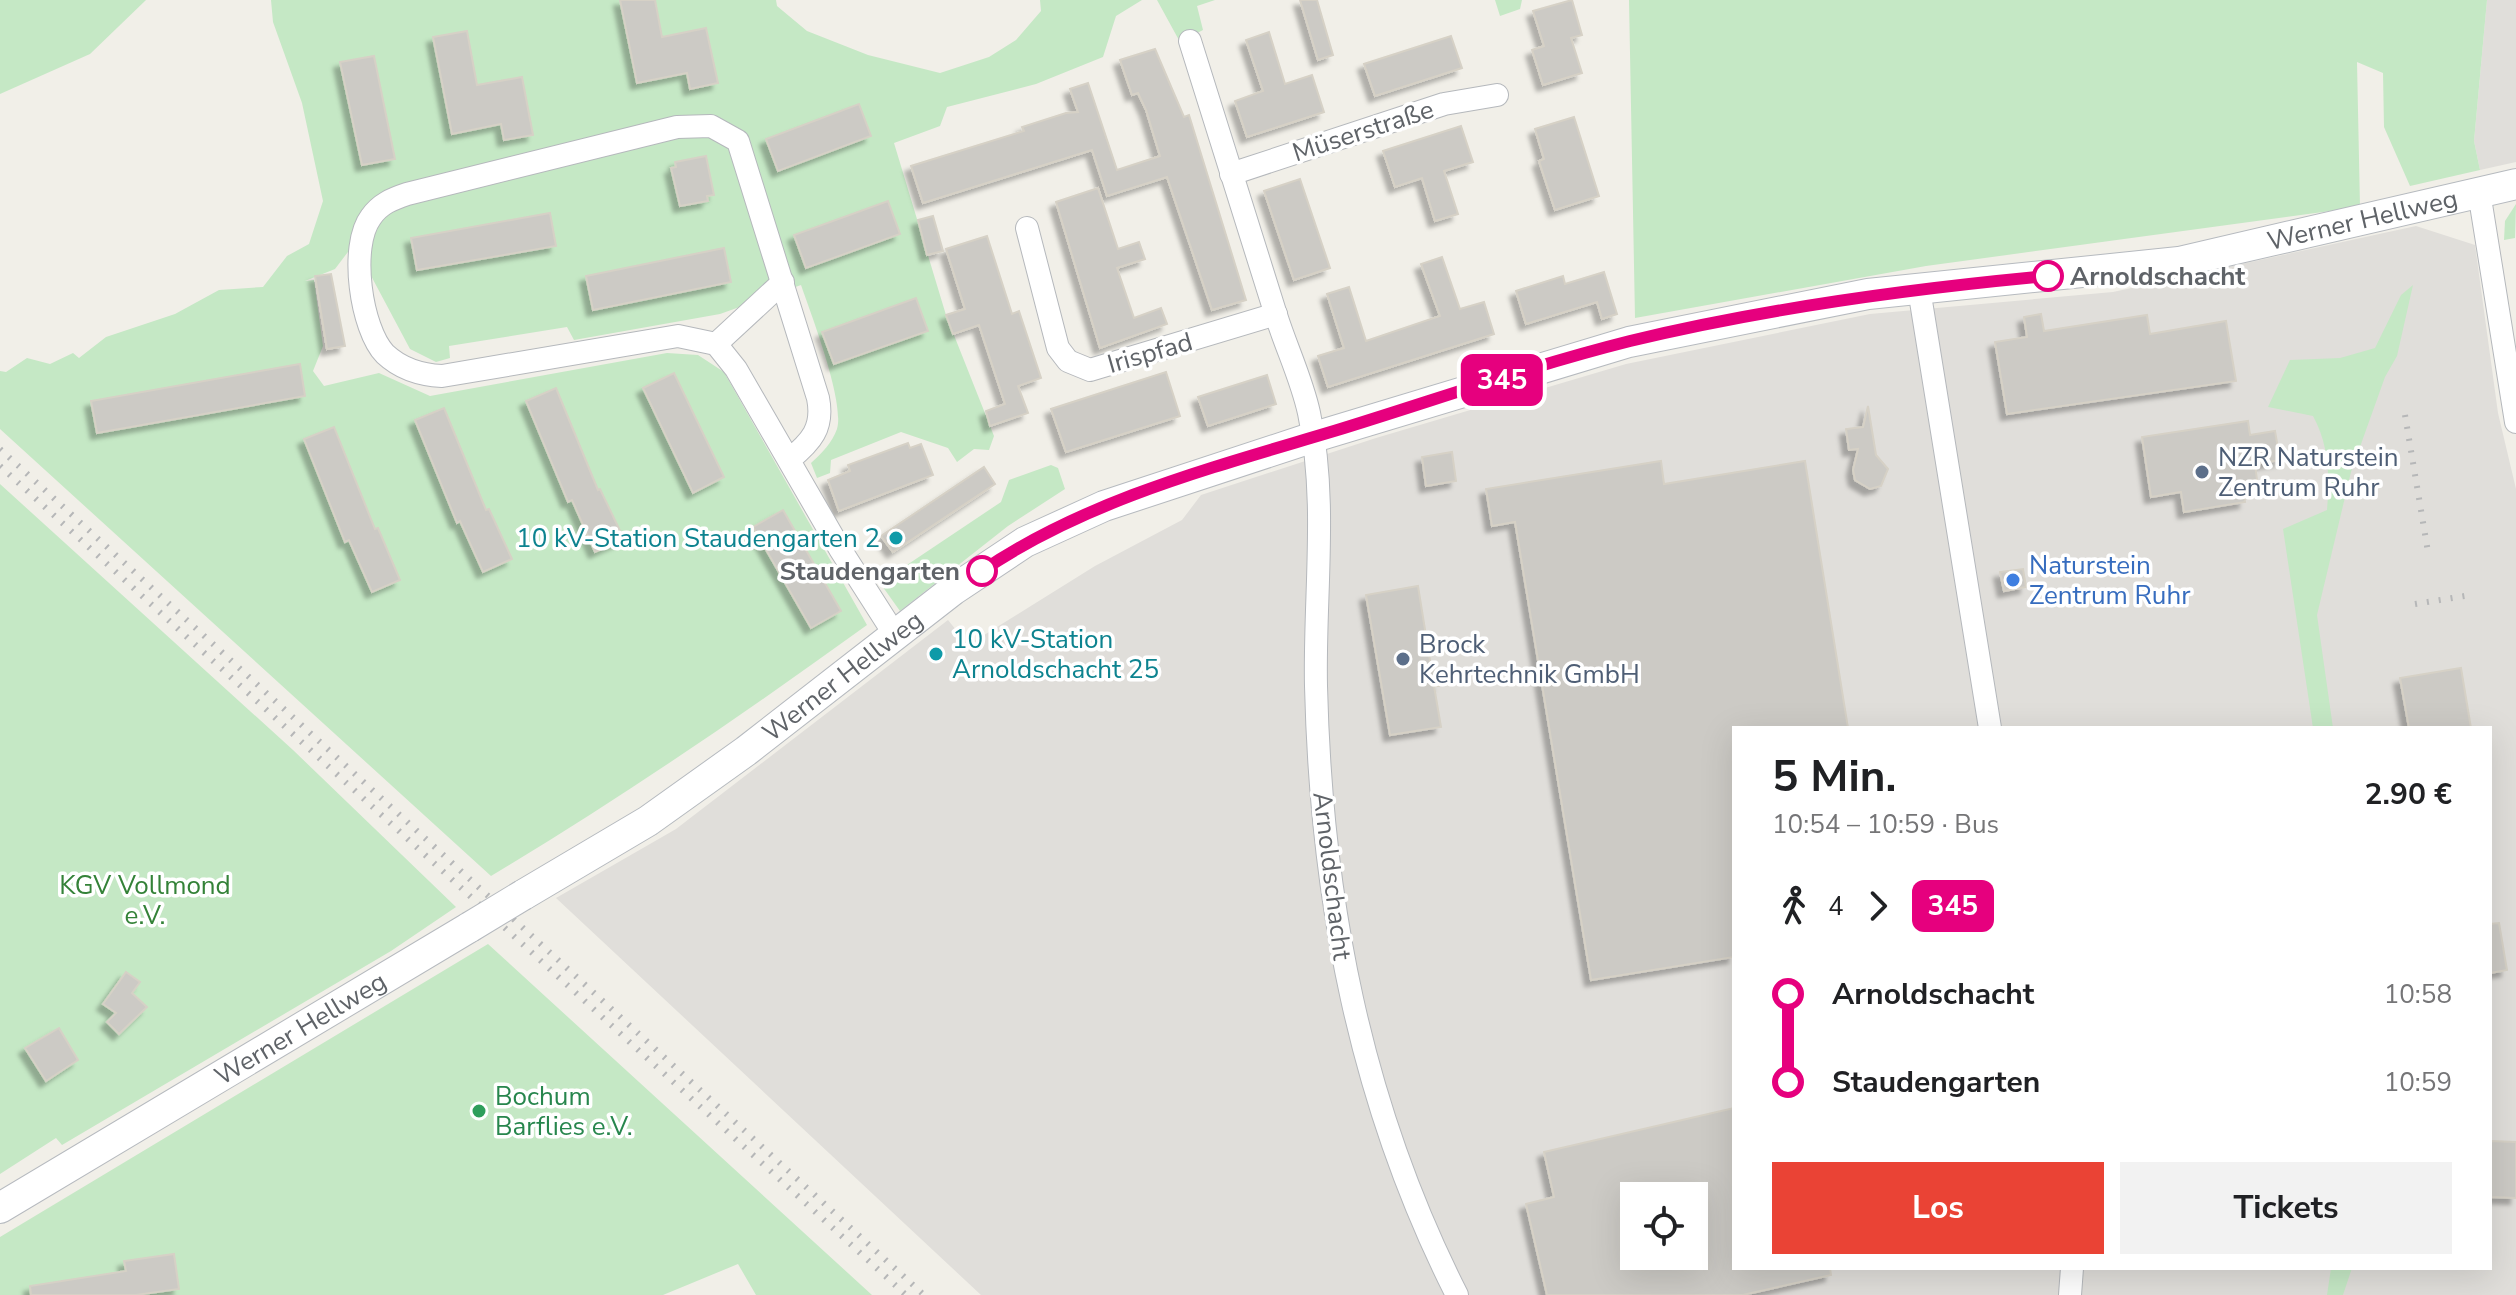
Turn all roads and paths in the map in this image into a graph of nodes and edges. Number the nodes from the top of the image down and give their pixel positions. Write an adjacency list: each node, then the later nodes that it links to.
1 (1190, 41): 3 (street)
2 (1497, 95): 3 (street, Müserstraße)
3 (1231, 174): 9 (street)
4 (2516, 184): 5 (main road, Werner Hellweg)
5 (2479, 192): 8 (main road, Werner Hellweg); 11 (street)
6 (1027, 228): 9 (street, Irispfad)
7 (783, 282): 10 (street); 10 (street); 13 (street)
8 (1919, 289): 12 (main road, Werner Hellweg); 15 (street)
9 (1276, 314): 12 (street)
10 (716, 344): 13 (street)
11 (2516, 422)
12 (1311, 438): 14 (main road, Werner Hellweg); 18 (street, Arnoldschacht)
13 (789, 460): 14 (street)
14 (895, 635): 16 (main road, Werner Hellweg, bridge)
15 (1990, 726)
16 (0, 1208)
17 (2072, 1270): 19 (street)
18 (1457, 1295)
19 (2070, 1295)

